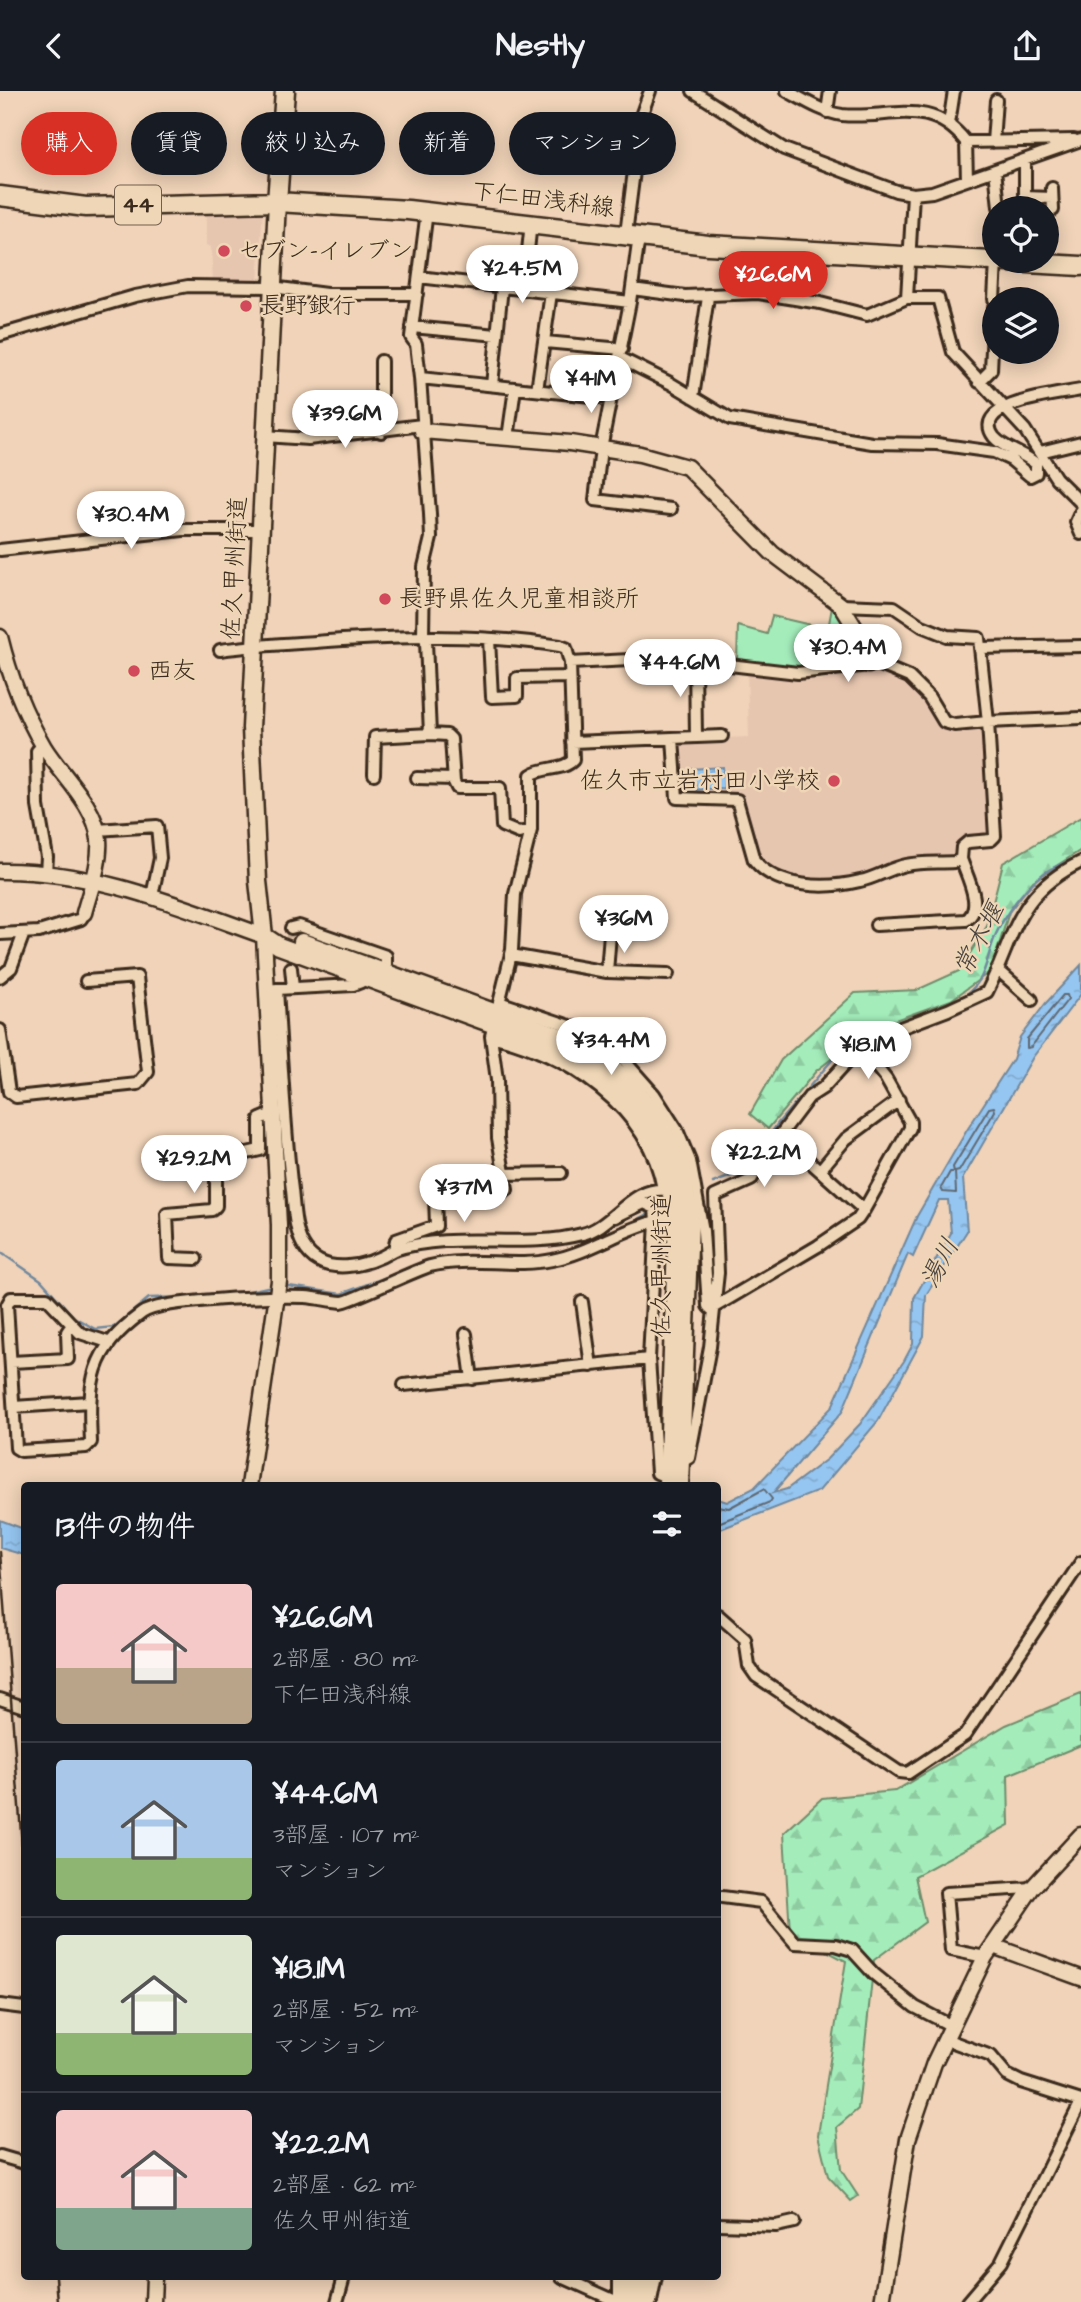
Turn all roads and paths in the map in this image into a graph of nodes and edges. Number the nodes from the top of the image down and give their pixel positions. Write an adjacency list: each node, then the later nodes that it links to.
1 (285, 91): 20 (main road)
2 (650, 91): 23 (street)
3 (693, 91): 16 (street)
4 (787, 91): 8 (street)
5 (830, 91): 8 (street)
6 (954, 91): 9 (street)
7 (996, 100): 12 (street)
8 (827, 112): 9 (street)
9 (949, 124): 11 (street)
10 (1079, 141): 12 (street); 13 (street)
11 (965, 142): 12 (street); 15 (street)
12 (993, 142)
13 (1026, 160): 14 (street); 19 (street)
14 (995, 170): 15 (street); 18 (street)
15 (967, 179): 16 (street)
16 (913, 194): 24 (street)
17 (0, 196): 20 (main road, 下仁田浅科線 / 44)
18 (998, 196)
19 (1026, 196)
20 (276, 202): 21 (main road, 下仁田浅科線 / 44); 29 (main road, 佐久甲州街道)
21 (426, 211): 22 (main road, 下仁田浅科線 / 44); 28 (street)
22 (531, 222): 23 (main road, 下仁田浅科線 / 44); 32 (street)
23 (632, 235): 24 (main road, 下仁田浅科線 / 44); 31 (street)
24 (909, 258): 25 (main road, 下仁田浅科線 / 44); 36 (street)
25 (982, 261)
26 (1059, 265): 27 (main road, 下仁田浅科線 / 44)
27 (1081, 266)
28 (419, 277): 30 (street); 34 (street)
29 (272, 287): 34 (street); 39 (street); 56 (main road, 佐久甲州街道)
30 (502, 287): 32 (street); 40 (street)
31 (632, 289): 35 (street); 37 (street)
32 (524, 290): 33 (street)
33 (551, 293): 37 (street); 41 (street)
34 (416, 294): 38 (street)
35 (708, 297): 36 (street); 51 (street)
36 (907, 298): 46 (street)
37 (630, 302): 42 (street)
38 (412, 327): 40 (street); 45 (street)
39 (0, 335)
40 (497, 335): 47 (street)
41 (545, 342): 42 (street); 49 (street)
42 (621, 353): 51 (street); 52 (street)
43 (381, 361): 55 (street)
44 (991, 364): 46 (street)
45 (420, 378): 47 (street); 54 (street)
46 (979, 381): 53 (street)
47 (492, 385): 48 (street)
48 (515, 388): 49 (street); 57 (street)
49 (537, 390): 52 (street)
50 (1081, 390): 53 (street)
51 (693, 397): 53 (street)
52 (610, 398): 59 (street)
53 (1003, 406): 60 (street)
54 (422, 428): 55 (street); 57 (street); 68 (street)
55 (381, 432): 56 (street)
56 (265, 436): 64 (main road, 佐久甲州街道)
57 (508, 438): 59 (street)
58 (1081, 442): 60 (street)
59 (601, 447): 62 (street); 67 (street)
60 (1040, 452): 61 (street)
61 (1081, 503)
62 (671, 509)
63 (1081, 511): 65 (street)
64 (260, 530): 66 (street); 71 (main road, 佐久甲州街道)
65 (1081, 534)
66 (0, 550)
67 (841, 605): 73 (street); 77 (street)
68 (423, 636): 70 (street); 71 (street); 81 (street)
69 (0, 637): 86 (street)
70 (489, 639): 76 (street); 78 (street)
71 (254, 645): 74 (street); 104 (main road, 佐久甲州街道)
72 (1081, 646): 73 (street)
73 (981, 648): 80 (street)
74 (220, 650)
75 (695, 660): 76 (street); 77 (street); 83 (street)
76 (570, 663): 78 (street)
77 (869, 665): 80 (street)
78 (570, 677): 85 (street)
79 (1081, 718): 80 (street)
80 (988, 722): 92 (street)
81 (430, 734): 87 (street); 89 (street)
82 (722, 736): 83 (street)
83 (696, 737): 84 (street)
84 (673, 738): 85 (street); 92 (street)
85 (572, 742): 91 (street)
86 (43, 745): 90 (street); 95 (street)
87 (374, 774)
88 (417, 778): 89 (street)
89 (453, 779): 91 (street)
90 (97, 830): 96 (street); 97 (street)
91 (531, 830): 105 (street)
92 (961, 859): 99 (street)
93 (1081, 862): 107 (street)
94 (0, 871): 95 (street)
95 (46, 872): 96 (street)
96 (92, 879): 97 (street); 98 (street)
97 (152, 897): 104 (street)
98 (84, 913): 101 (street)
99 (876, 925)
100 (291, 928): 108 (street)
101 (24, 933): 102 (street); 112 (street)
102 (0, 935)
103 (610, 935): 109 (street)
104 (264, 936): 108 (main road, 佐久甲州街道); 111 (main road, 佐久甲州街道); 115 (street)
105 (510, 955): 109 (street); 117 (street)
106 (291, 968): 114 (street)
107 (998, 969): 116 (street); 119 (street)
108 (386, 971): 117 (main road, 佐久甲州街道)
109 (607, 972): 110 (street)
110 (668, 974)
111 (364, 976): 114 (street); 117 (main road, 佐久甲州街道)
112 (0, 977)
113 (86, 981): 118 (street)
114 (293, 988): 115 (street)
115 (272, 989): 121 (street); 133 (street)
116 (1032, 1000)
117 (494, 1018): 125 (street); 126 (street); 127 (main road, 佐久甲州街道); 130 (main road, 佐久甲州街道)
118 (0, 1030)
119 (859, 1046): 120 (street); 122 (street)
120 (899, 1100): 123 (street); 129 (street)
121 (274, 1113): 134 (street); 135 (street)
122 (780, 1135): 123 (street); 128 (street)
123 (821, 1169): 129 (street)
124 (561, 1173): 125 (street)
125 (504, 1174): 133 (street)
126 (663, 1189): 130 (street); 131 (street)
127 (694, 1196): 128 (street); 137 (street); 148 (main road, 佐久甲州街道)
128 (715, 1196): 137 (street)
129 (864, 1210): 137 (street)
130 (673, 1213): 132 (street); 148 (main road, 佐久甲州街道)
131 (615, 1217): 132 (street); 133 (street)
132 (656, 1221): 135 (street); 141 (street)
133 (394, 1250)
134 (196, 1259)
135 (278, 1291): 140 (street); 149 (street)
136 (582, 1302): 143 (street)
137 (714, 1306): 148 (street)
138 (71, 1326): 140 (street); 142 (street); 142 (street)
139 (466, 1334): 144 (street)
140 (108, 1342): 146 (street)
141 (649, 1359): 143 (street); 148 (street)
142 (11, 1362): 147 (street)
143 (591, 1366): 144 (street)
144 (472, 1379): 145 (street)
145 (404, 1385)
146 (89, 1402): 147 (street); 147 (street)
147 (14, 1408)
148 (674, 1479)
149 (250, 1482)
150 (1081, 1562): 151 (street)
151 (721, 1618)
152 (0, 1699): 153 (street)
153 (21, 1706)
154 (1081, 1835): 155 (street)
155 (1032, 1888): 157 (street); 157 (street)
156 (722, 1897): 161 (street)
157 (989, 1952): 158 (street); 161 (street)
158 (1081, 1977)
159 (0, 2005): 160 (street)
160 (21, 2008)
161 (948, 2032): 162 (street); 180 (street)
162 (1081, 2102): 181 (street)
163 (0, 2156): 164 (street)
164 (21, 2162)
165 (794, 2222): 166 (street)
166 (721, 2224)
167 (154, 2280): 174 (street)
168 (343, 2280): 175 (street)
169 (569, 2280): 176 (street)
170 (619, 2280): 176 (street)
171 (632, 2280): 177 (main road)
172 (643, 2280): 178 (main road)
173 (655, 2280): 179 (street)
174 (153, 2302)
175 (337, 2302)
176 (619, 2302)
177 (631, 2302)
178 (642, 2302)
179 (651, 2302)
180 (883, 2302)
181 (967, 2302)

